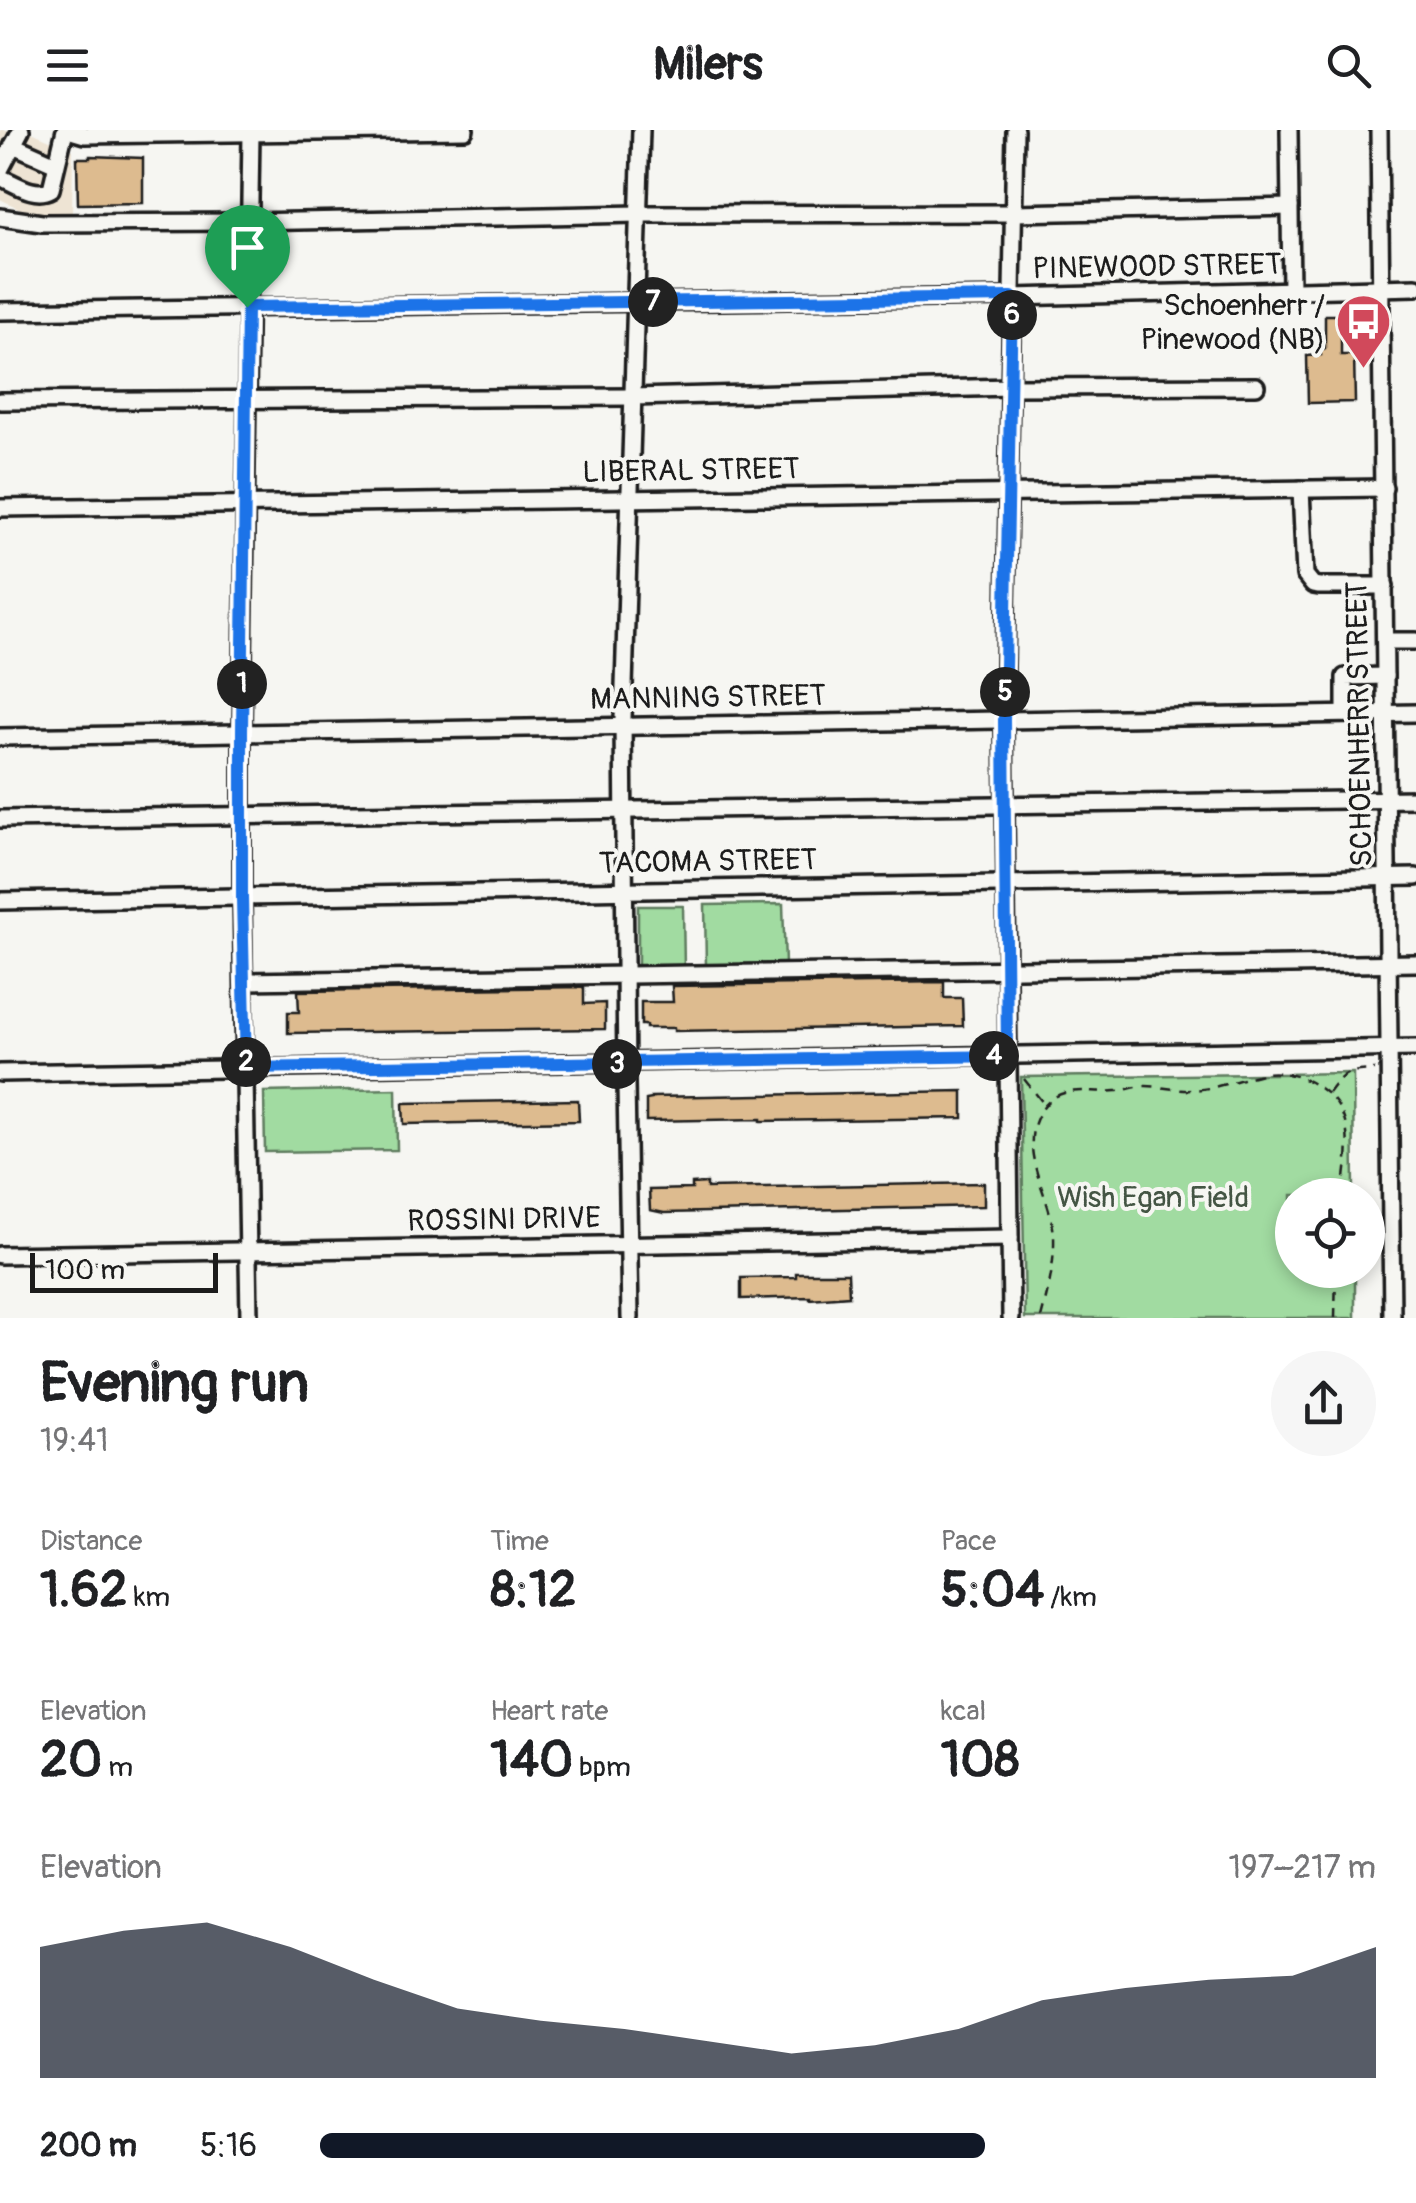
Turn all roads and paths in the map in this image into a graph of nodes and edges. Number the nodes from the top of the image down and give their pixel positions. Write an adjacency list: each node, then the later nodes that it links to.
1 (66, 130): 7 (street); 10 (street)
2 (465, 130): 8 (street)
3 (641, 130): 14 (street)
4 (1015, 130): 13 (street)
5 (1289, 130): 12 (street)
6 (1379, 130): 18 (street, SCHOENHERR STREET)
7 (206, 132): 8 (street)
8 (250, 133): 16 (street)
9 (17, 137): 10 (street); 11 (street)
10 (56, 164): 11 (street)
11 (0, 174)
12 (1290, 207): 13 (street); 19 (street)
13 (1014, 213): 14 (street); 20 (street)
14 (638, 214): 16 (street); 21 (street)
15 (0, 218): 16 (street)
16 (249, 222): 22 (street)
17 (1416, 286): 18 (street, PINEWOOD STREET)
18 (1381, 287): 19 (street, PINEWOOD STREET); 29 (street, SCHOENHERR STREET)
19 (1291, 290): 20 (street, PINEWOOD STREET)
20 (1012, 297): 21 (street, PINEWOOD STREET); 25 (street)
21 (636, 302): 22 (street, PINEWOOD STREET); 26 (street)
22 (247, 307): 23 (street, PINEWOOD STREET); 27 (street)
23 (0, 311)
24 (1256, 386): 25 (street)
25 (1010, 387): 26 (street); 31 (street)
26 (633, 397): 27 (street); 32 (street)
27 (246, 398): 28 (street); 33 (street)
28 (0, 400)
29 (1384, 488): 30 (street, LIBERAL STREET); 35 (street, SCHOENHERR STREET)
30 (1301, 489): 31 (street, LIBERAL STREET); 35 (street)
31 (1008, 493): 32 (street, LIBERAL STREET); 42 (street)
32 (630, 498): 33 (street, LIBERAL STREET); 43 (street)
33 (244, 504): 34 (street, LIBERAL STREET); 44 (street)
34 (0, 508)
35 (1385, 586): 36 (street, SCHOENHERR STREET)
36 (1385, 640): 37 (street); 38 (street, SCHOENHERR STREET)
37 (1416, 641)
38 (1385, 676): 39 (street, SCHOENHERR STREET); 41 (street)
39 (1386, 713): 40 (street, MANNING STREET); 41 (street, MANNING STREET); 47 (street, SCHOENHERR STREET)
40 (1416, 713)
41 (1345, 714): 42 (street, MANNING STREET)
42 (1004, 720): 43 (street, MANNING STREET); 48 (street)
43 (624, 726): 44 (street, MANNING STREET); 49 (street)
44 (242, 732): 45 (street, MANNING STREET); 50 (street)
45 (0, 737)
46 (1416, 799): 47 (street)
47 (1387, 800): 48 (street); 52 (street, SCHOENHERR STREET)
48 (1005, 806): 49 (street); 54 (street)
49 (624, 812): 50 (street); 55 (street)
50 (242, 818): 51 (street); 56 (street)
51 (0, 820)
52 (1388, 877): 53 (street, TACOMA STREET); 54 (street, TACOMA STREET); 59 (street, SCHOENHERR STREET)
53 (1416, 877)
54 (1006, 884): 55 (street, TACOMA STREET); 60 (street)
55 (625, 890): 56 (street, TACOMA STREET); 61 (street)
56 (242, 898): 57 (street, TACOMA STREET); 62 (street)
57 (0, 901)
58 (1416, 963): 59 (street)
59 (1388, 964): 60 (street); 64 (street, SCHOENHERR STREET)
60 (1006, 970): 61 (street); 65 (street)
61 (626, 974): 62 (street); 66 (street)
62 (244, 981): 67 (street)
63 (1416, 1048): 64 (street)
64 (1389, 1049): 65 (street); 68 (street, SCHOENHERR STREET)
65 (1007, 1056): 66 (street); 74 (street)
66 (626, 1064): 67 (street); 75 (street)
67 (246, 1068): 69 (street); 76 (street)
68 (1389, 1070): 71 (path); 84 (street, SCHOENHERR STREET)
69 (0, 1073)
70 (1022, 1077): 72 (path)
71 (1327, 1094): 72 (path); 73 (path)
72 (1045, 1105): 82 (path)
73 (1345, 1178)
74 (1010, 1238): 75 (street, ROSSINI DRIVE); 81 (street)
75 (630, 1245): 76 (street, ROSSINI DRIVE); 80 (street)
76 (248, 1251): 77 (street, ROSSINI DRIVE); 79 (street)
77 (0, 1255)
78 (1335, 1288): 83 (path)
79 (249, 1318)
80 (630, 1318)
81 (1011, 1318)
82 (1041, 1318)
83 (1334, 1318)
84 (1392, 1318)

